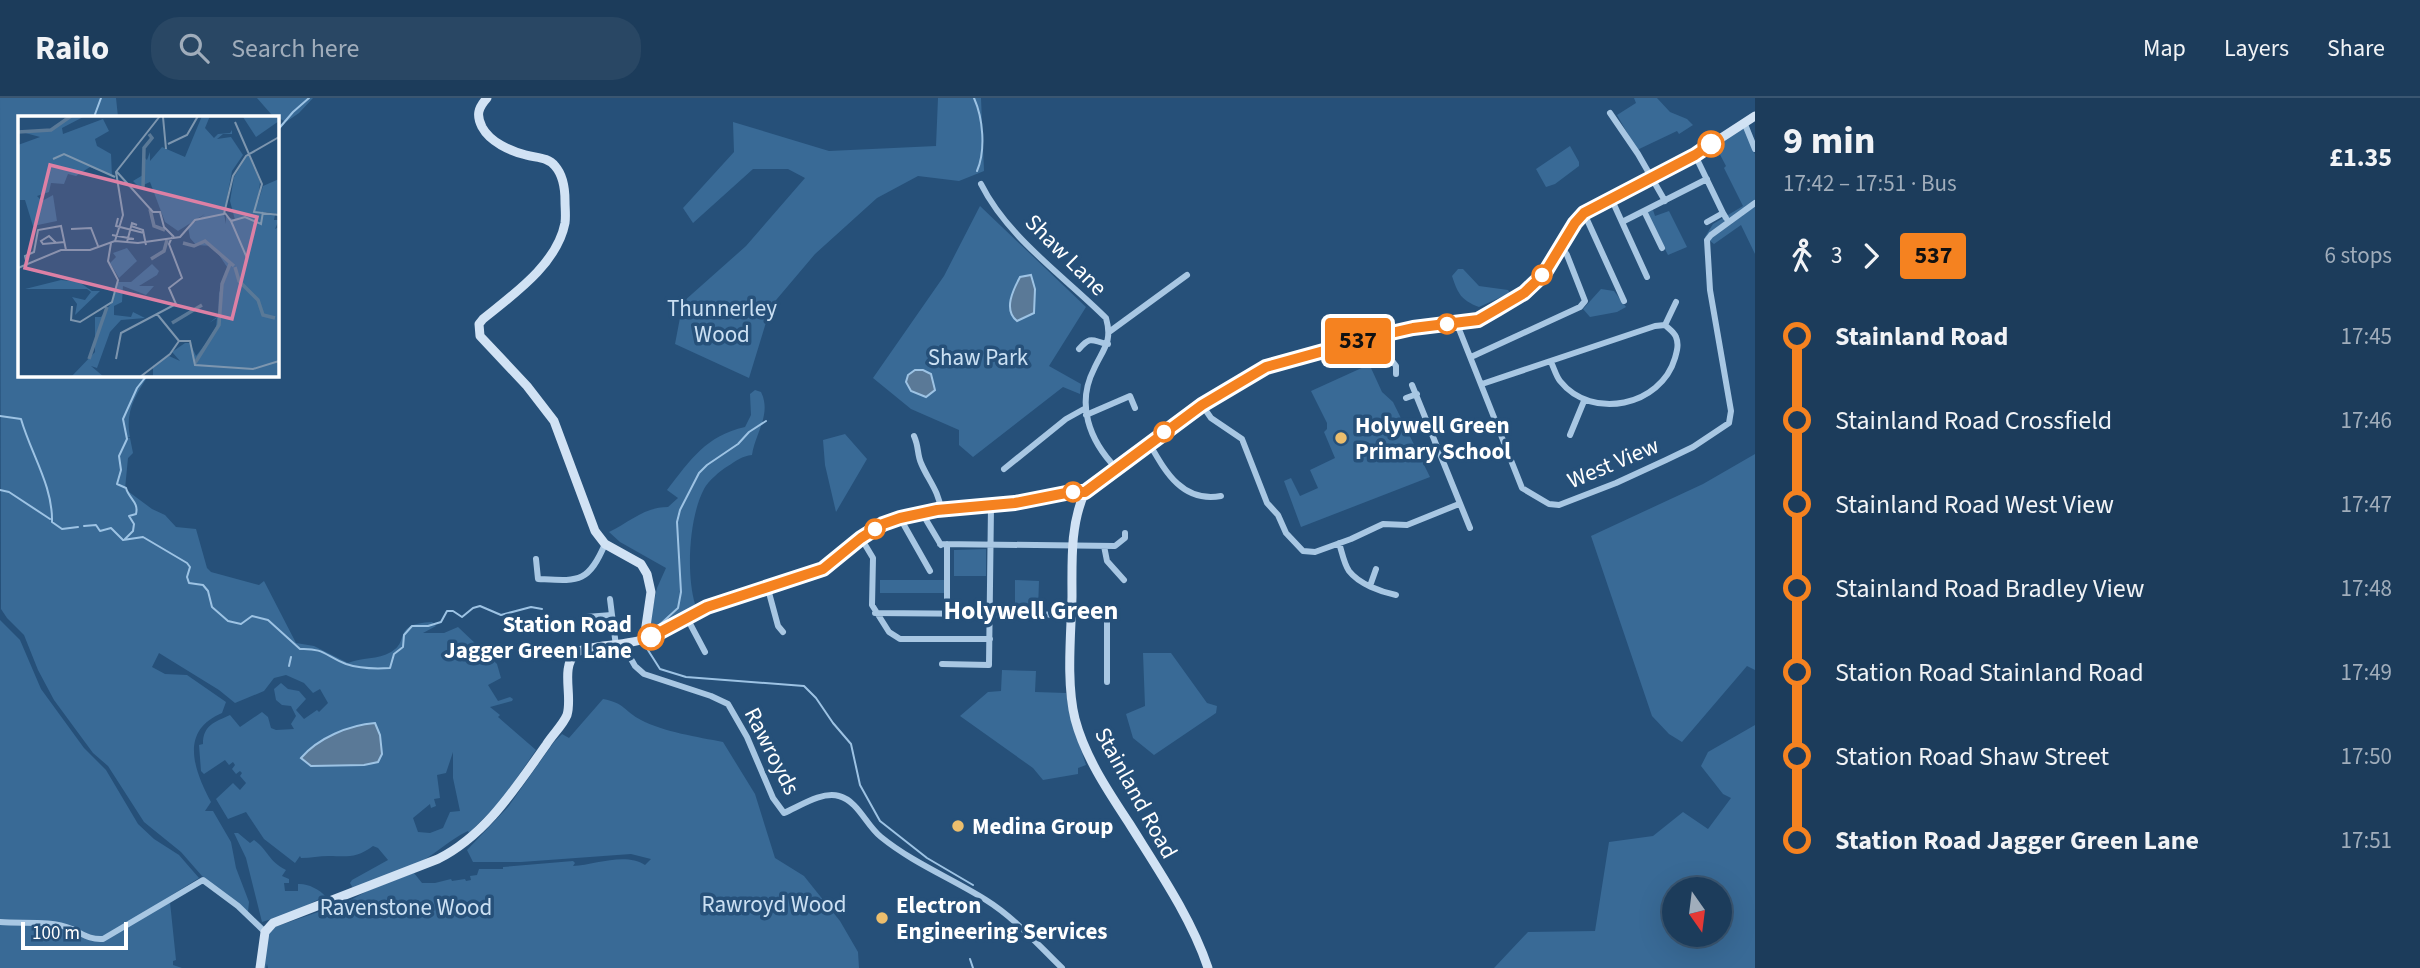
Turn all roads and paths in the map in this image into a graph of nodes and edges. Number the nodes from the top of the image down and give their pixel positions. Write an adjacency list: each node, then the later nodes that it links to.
1 (487, 98): 56 (street)
2 (1610, 113): 7 (street)
3 (1755, 116): 4 (street)
4 (1744, 122): 5 (street); 6 (street)
5 (1755, 149)
6 (1695, 155): 7 (street); 8 (street)
7 (1651, 176): 10 (street); 11 (street)
8 (1707, 179): 11 (street); 16 (street)
9 (981, 184): 25 (street, Shaw Lane)
10 (1611, 198): 14 (street); 15 (street)
11 (1665, 201): 13 (street)
12 (1755, 203): 32 (street, West View)
13 (1644, 211): 15 (street); 18 (street)
14 (1584, 213): 17 (street); 21 (street)
15 (1622, 222): 20 (street)
16 (1707, 222)
17 (1561, 246): 23 (street); 29 (street)
18 (1662, 248)
19 (1187, 275): 25 (street)
20 (1647, 277)
21 (1625, 301)
22 (1676, 302): 24 (street)
23 (1457, 324): 26 (street); 29 (street, West View)
24 (1665, 325): 30 (street); 36 (street)
25 (1109, 332): 27 (street)
26 (1374, 337): 31 (street); 37 (street)
27 (1108, 344): 28 (street); 39 (street)
28 (1080, 349)
29 (1471, 356): 32 (street, West View)
30 (1551, 362): 32 (street); 36 (street)
31 (1396, 374)
32 (1482, 384)
33 (1412, 385): 34 (street)
34 (1417, 394): 35 (street); 47 (street)
35 (1406, 398)
36 (1584, 401): 40 (street)
37 (1202, 405): 42 (street); 55 (street)
38 (1135, 408): 39 (street)
39 (1085, 412): 43 (street); 44 (street)
40 (1570, 435)
41 (914, 436): 49 (street)
42 (1149, 443): 43 (street); 46 (street)
43 (1116, 468): 45 (street)
44 (1004, 470)
45 (1085, 492): 48 (street); 59 (street, Stainland Road)
46 (1221, 496)
47 (1459, 503): 52 (street); 55 (street)
48 (992, 506): 49 (street); 58 (street)
49 (941, 510): 50 (street)
50 (922, 513): 51 (street); 57 (street)
51 (900, 518): 54 (street); 63 (street)
52 (1470, 528)
53 (1125, 533): 60 (street)
54 (861, 538): 66 (street); 69 (street)
55 (1339, 543): 65 (street)
56 (605, 544): 61 (street); 77 (street)
57 (944, 544): 58 (street); 70 (street)
58 (991, 545): 59 (street); 71 (street)
59 (1073, 546): 60 (street); 73 (street, Stainland Road)
60 (1104, 546): 64 (street)
61 (536, 559)
62 (1376, 569): 65 (street)
63 (930, 570)
64 (1124, 580)
65 (1370, 586): 67 (street)
66 (768, 589): 75 (street); 76 (street)
67 (1396, 596)
68 (610, 599): 72 (street)
69 (874, 609): 70 (street); 78 (street)
70 (947, 613): 71 (street)
71 (990, 614): 73 (street); 78 (street)
72 (612, 615): 74 (street); 79 (street)
73 (1071, 615): 82 (street); 87 (street, Stainland Road)
74 (586, 617)
75 (687, 618): 77 (street); 80 (street)
76 (783, 632)
77 (645, 639): 79 (street)
78 (990, 639): 81 (street)
79 (620, 646): 84 (street); 86 (street, Rawroyds)
80 (705, 652)
81 (942, 664)
82 (1107, 682)
83 (0, 922): 84 (street)
84 (265, 932): 85 (street)
85 (260, 968)
86 (1062, 968)
87 (1208, 968)

